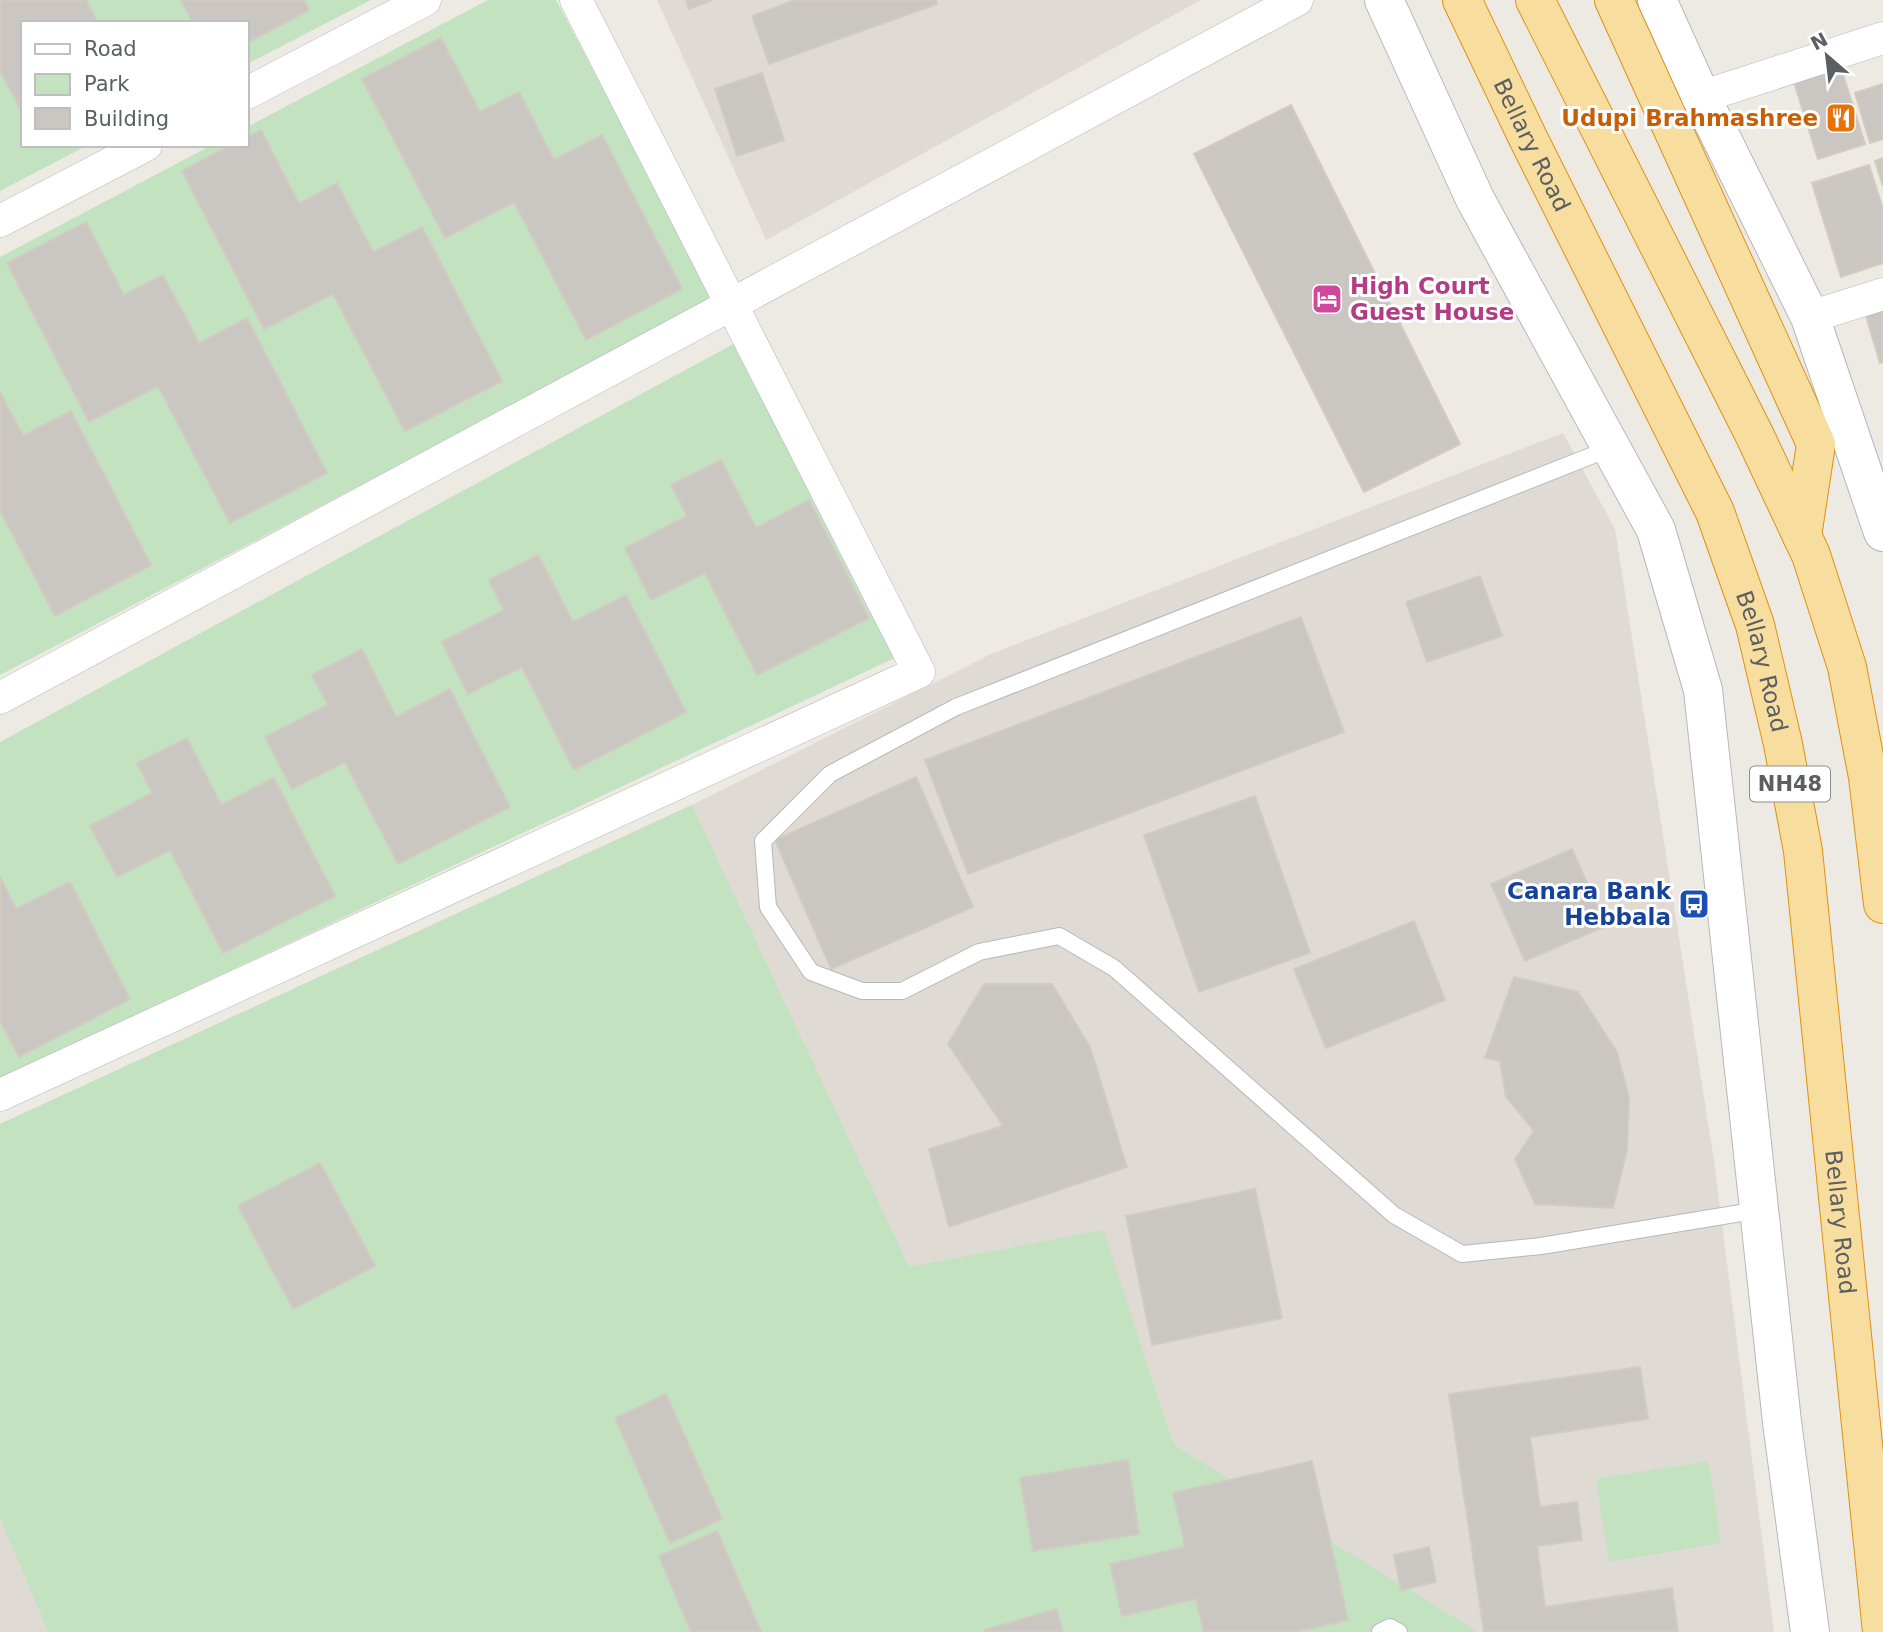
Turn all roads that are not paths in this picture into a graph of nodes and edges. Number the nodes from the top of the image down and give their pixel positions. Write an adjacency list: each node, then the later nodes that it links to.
1 (425, 0): 10 (street)
2 (576, 0): 15 (street)
3 (1297, 0): 15 (street)
4 (1384, 0): 17 (street)
5 (1462, 0): 27 (highway, Bellary Road / NH48)
6 (1535, 0): 19 (highway)
7 (1657, 0): 11 (street)
8 (1620, 12): 19 (highway)
9 (1883, 38): 11 (street)
10 (248, 92)
11 (1702, 97): 16 (street)
12 (142, 147): 13 (street)
13 (0, 221)
14 (1883, 294): 16 (street)
15 (731, 304): 20 (street); 22 (street)
16 (1810, 317): 18 (street)
17 (1611, 448): 23 (street); 23 (lane)
18 (1883, 532)
19 (1802, 536): 21 (highway)
20 (0, 698)
21 (1883, 904)
22 (0, 1095)
23 (1759, 1210): 26 (street)
24 (1380, 1632): 25 (lane)
25 (1399, 1632)
26 (1810, 1632)
27 (1882, 1632)

